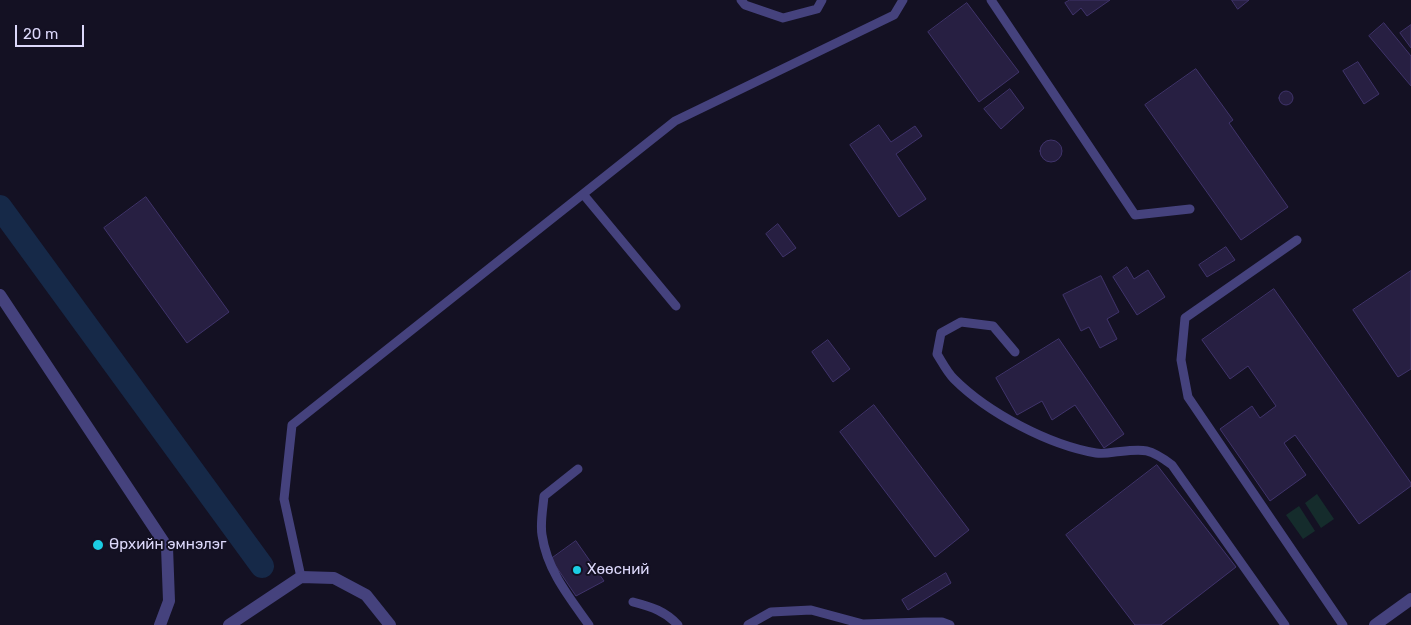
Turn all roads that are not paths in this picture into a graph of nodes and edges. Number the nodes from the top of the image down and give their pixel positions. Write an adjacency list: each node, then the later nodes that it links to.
1 (741, 0): 2 (lane)
2 (822, 0)
3 (903, 0): 5 (lane)
4 (991, 0): 6 (lane)
5 (583, 194): 9 (lane); 12 (lane)
6 (1190, 209)
7 (1297, 240): 23 (lane)
8 (0, 295): 15 (street)
9 (676, 306)
10 (1015, 352): 22 (lane)
11 (578, 469): 18 (lane)
12 (301, 577): 16 (street); 17 (street)
13 (1411, 599): 24 (street)
14 (633, 602): 19 (lane)
15 (160, 625)
16 (229, 625)
17 (390, 625)
18 (589, 625)
19 (678, 625)
20 (748, 625): 21 (lane)
21 (950, 625)
22 (1285, 625)
23 (1343, 625)
24 (1375, 625)

